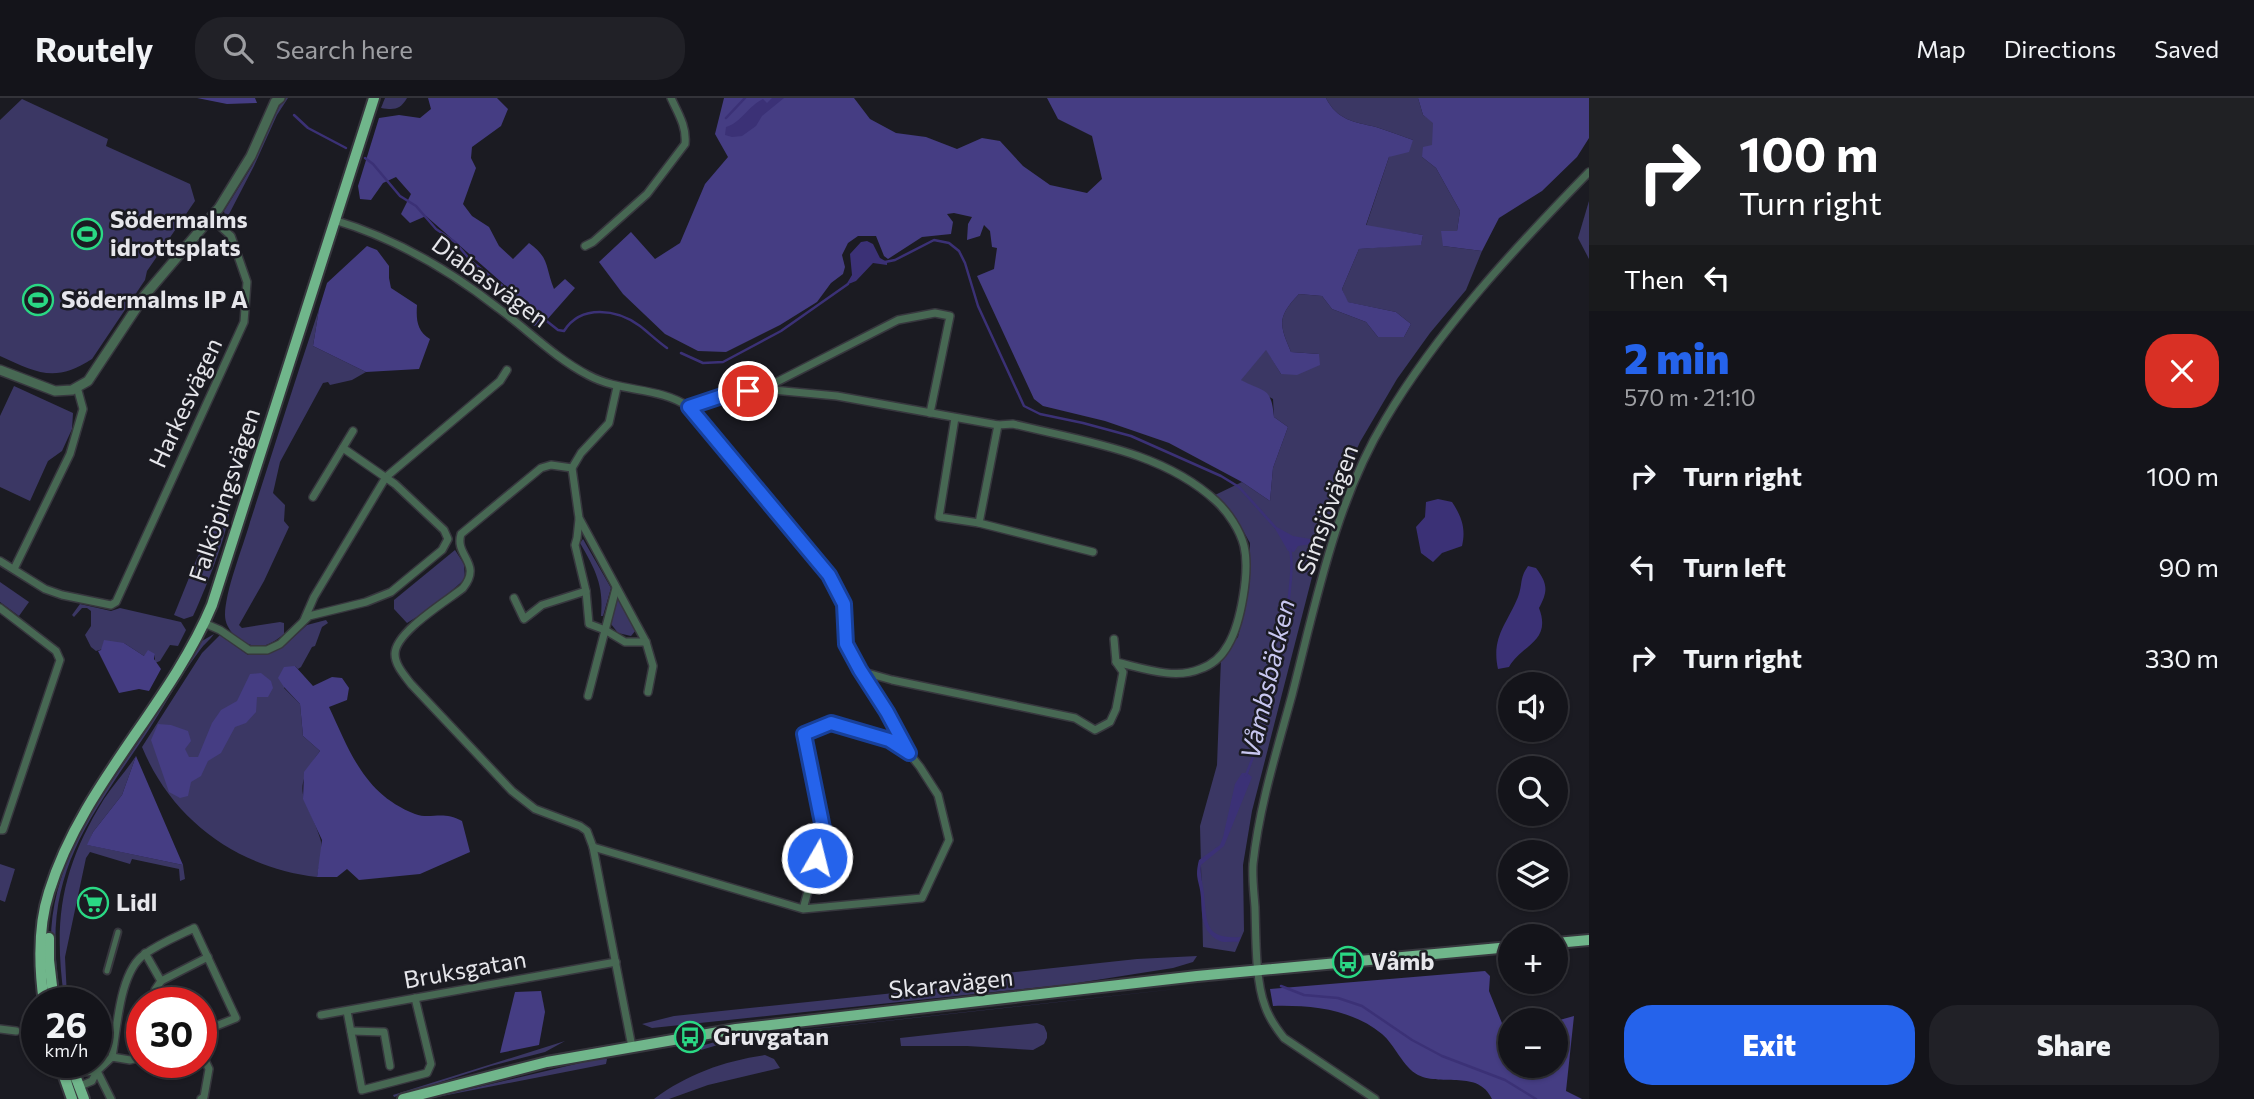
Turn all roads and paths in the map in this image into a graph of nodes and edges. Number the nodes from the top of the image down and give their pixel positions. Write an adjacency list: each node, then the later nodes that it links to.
1 (374, 98): 6 (main road, Falköpingsvägen)
2 (671, 98): 7 (street)
3 (277, 99): 5 (street)
4 (1589, 172): 53 (street, Simsjövägen)
5 (211, 218): 10 (street); 26 (street, Harkesvägen)
6 (334, 220): 11 (street, Diabasvägen); 32 (main road, Falköpingsvägen)
7 (585, 246)
8 (0, 370): 10 (street)
9 (507, 370): 20 (street)
10 (77, 387): 26 (street)
11 (617, 387): 13 (street, Diabasvägen); 19 (street)
12 (762, 389): 13 (street); 14 (street); 14 (street)
13 (689, 407): 37 (street)
14 (930, 413): 15 (street)
15 (955, 418): 16 (street); 23 (street)
16 (998, 425): 23 (street); 36 (street)
17 (353, 431): 18 (street)
18 (343, 448): 20 (street); 21 (street)
19 (572, 468): 22 (street); 42 (street)
20 (386, 477): 31 (street); 31 (street)
21 (313, 496)
22 (579, 518): 27 (street); 28 (street)
23 (979, 523): 24 (street)
24 (1093, 552)
25 (0, 561): 26 (street)
26 (14, 569)
27 (616, 587): 33 (street); 35 (street)
28 (586, 591): 29 (street); 33 (street)
29 (514, 598)
30 (0, 608): 41 (street)
31 (304, 620): 32 (street)
32 (204, 623): 43 (main road, Falköpingsvägen)
33 (606, 630): 35 (street); 39 (street)
34 (1114, 639): 36 (street)
35 (646, 642): 38 (street)
36 (1116, 662): 37 (street)
37 (860, 670): 40 (street)
38 (648, 691)
39 (588, 696)
40 (909, 753): 44 (street); 44 (street)
41 (1, 830)
42 (593, 847): 44 (street); 51 (street)
43 (56, 876): 55 (main road, Falköpingsvägen); 56 (main road, Falköpingsvägen)
44 (803, 909)
45 (118, 932): 52 (street)
46 (1589, 940): 47 (main road)
47 (1568, 942)
48 (1498, 948): 53 (main road, Skaravägen)
49 (145, 953): 50 (street); 54 (street); 66 (street)
50 (208, 957): 54 (street); 61 (street)
51 (616, 962): 58 (street, Bruksgatan); 65 (street)
52 (107, 971)
53 (1259, 971): 65 (main road, Skaravägen); 80 (street, Simsjövägen)
54 (161, 981): 57 (street)
55 (42, 987)
56 (52, 987)
57 (157, 987)
58 (415, 998): 59 (street, Bruksgatan); 64 (street)
59 (347, 1011): 60 (street, Bruksgatan); 64 (street)
60 (321, 1015)
61 (217, 1025)
62 (0, 1029): 63 (street)
63 (16, 1031)
64 (351, 1031): 68 (street)
65 (632, 1047): 79 (main road, Skaravägen)
66 (112, 1058): 67 (street)
67 (126, 1060)
68 (390, 1066)
69 (70, 1078): 74 (main road)
70 (73, 1078): 74 (main road)
71 (94, 1078): 74 (street)
72 (100, 1078): 77 (street)
73 (207, 1078): 78 (street)
74 (74, 1083): 75 (main road); 76 (main road)
75 (72, 1099)
76 (84, 1099)
77 (111, 1099)
78 (201, 1099)
79 (403, 1099)
80 (1376, 1099)

